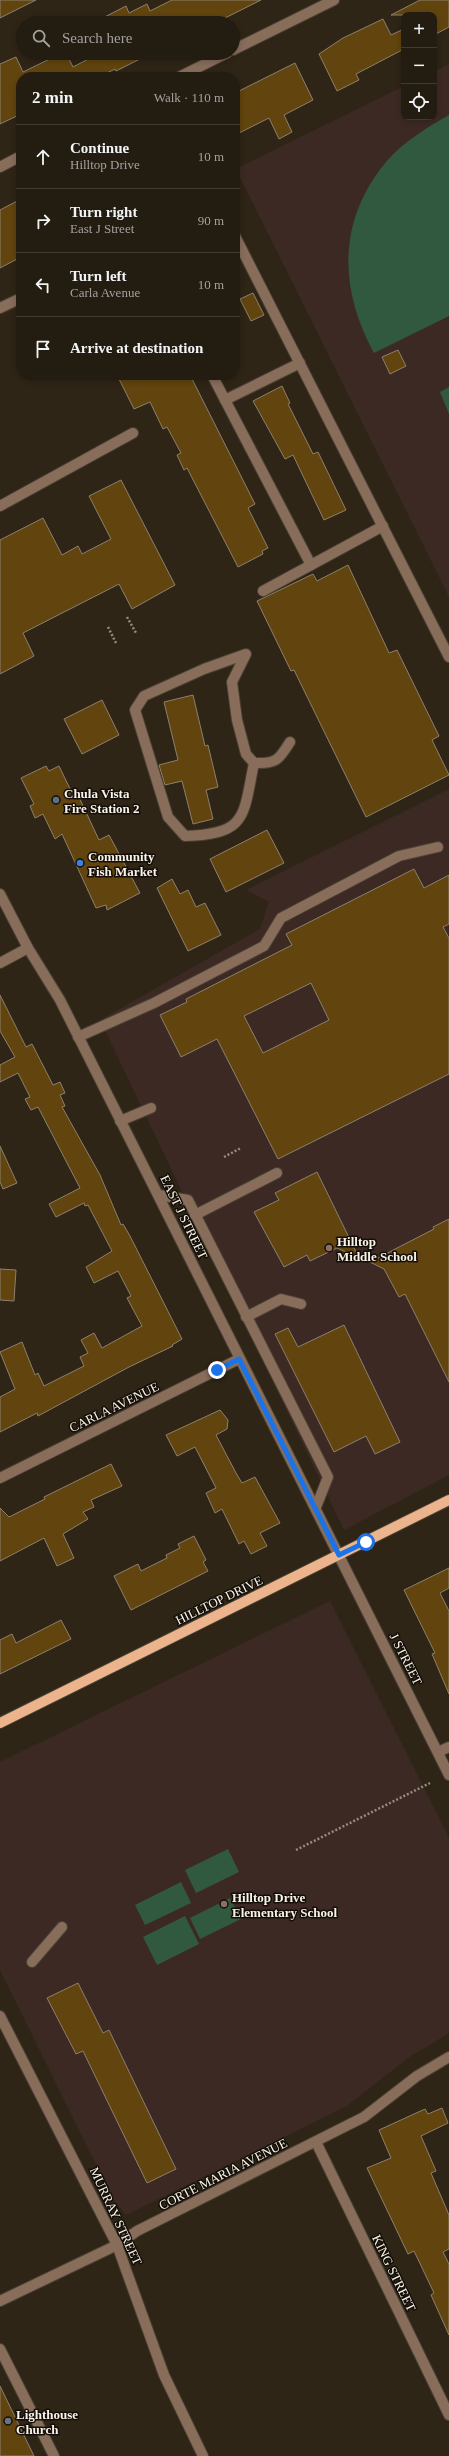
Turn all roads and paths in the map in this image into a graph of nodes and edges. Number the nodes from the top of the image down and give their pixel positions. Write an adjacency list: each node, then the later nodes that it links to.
1 (334, 0): 2 (street)
2 (240, 47)
3 (213, 60): 4 (street)
4 (190, 72)
5 (16, 159): 6 (street)
6 (0, 167)
7 (240, 246): 10 (street)
8 (16, 300): 9 (street)
9 (0, 308)
10 (300, 363): 12 (street); 15 (street)
11 (215, 380): 12 (street)
12 (225, 400): 16 (street)
13 (133, 433): 14 (street)
14 (0, 506)
15 (382, 526): 16 (street); 22 (street)
16 (311, 565): 17 (street)
17 (263, 591)
18 (127, 617): 20 (path)
19 (108, 627): 21 (path)
20 (136, 633)
21 (116, 643)
22 (449, 657)
23 (290, 742): 24 (street)
24 (254, 763): 24 (street)
25 (438, 847): 29 (street)
26 (0, 894): 27 (street, EAST J STREET)
27 (28, 948): 28 (street); 29 (street, EAST J STREET)
28 (0, 963)
29 (78, 1037): 31 (street, EAST J STREET)
30 (151, 1108): 31 (street)
31 (120, 1121): 35 (street, EAST J STREET)
32 (241, 1148): 33 (path)
33 (224, 1157)
34 (277, 1173): 36 (street)
35 (159, 1195): 36 (street); 39 (street, EAST J STREET)
36 (195, 1215): 38 (street)
37 (301, 1304): 38 (street)
38 (246, 1317): 42 (street)
39 (239, 1359): 40 (street, CARLA AVENUE); 42 (street, EAST J STREET)
40 (0, 1478)
41 (449, 1500): 43 (main road, HILLTOP DRIVE)
42 (316, 1507): 43 (street, EAST J STREET)
43 (339, 1555): 44 (main road, HILLTOP DRIVE); 46 (street, J STREET)
44 (0, 1723)
45 (449, 1747): 46 (street)
46 (438, 1752): 47 (street, J STREET)
47 (449, 1775)
48 (430, 1783): 49 (path)
49 (296, 1850)
50 (62, 1927): 51 (street)
51 (32, 1962)
52 (0, 2018): 55 (street, MURRAY STREET)
53 (449, 2056): 54 (street, CORTE MARIA AVENUE)
54 (316, 2142): 55 (street, CORTE MARIA AVENUE); 58 (street, KING STREET)
55 (117, 2244): 56 (street, CORTE MARIA AVENUE); 60 (street, MURRAY STREET)
56 (0, 2301)
57 (0, 2349): 59 (street)
58 (449, 2415)
59 (54, 2456)
60 (203, 2456)

